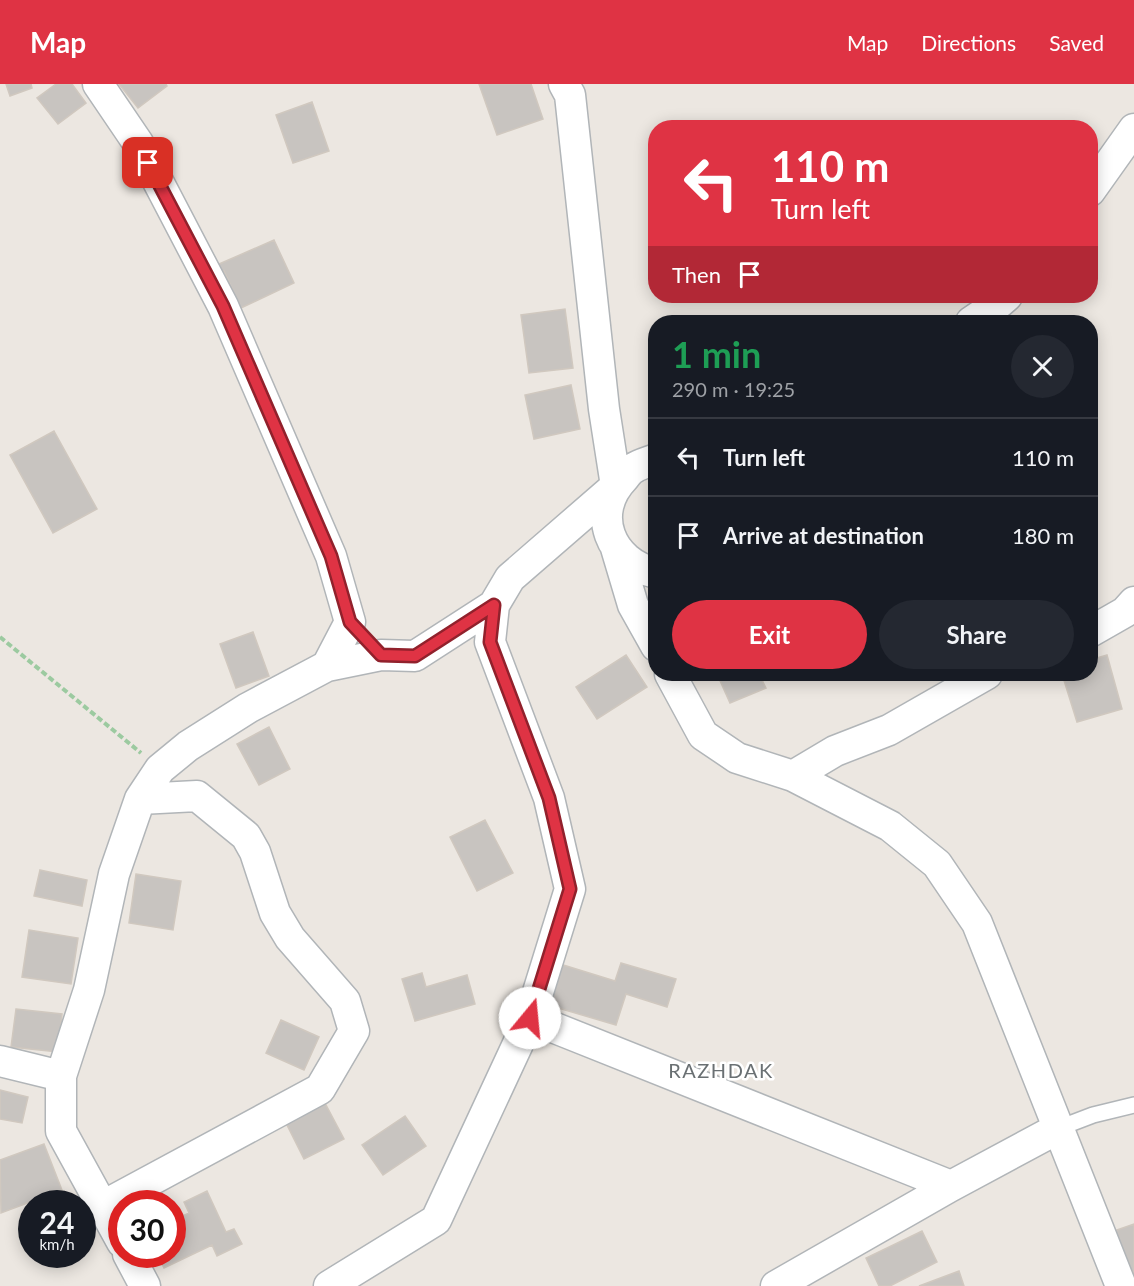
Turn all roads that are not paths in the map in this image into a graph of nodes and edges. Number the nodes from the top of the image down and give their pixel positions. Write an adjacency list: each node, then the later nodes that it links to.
1 (98, 84): 13 (street)
2 (571, 88): 8 (street)
3 (1134, 129): 4 (street)
4 (1098, 180)
5 (999, 303): 6 (street)
6 (981, 315)
7 (648, 462): 8 (street)
8 (616, 486): 9 (street); 12 (street)
9 (616, 548): 10 (street); 15 (street)
10 (648, 572)
11 (1134, 602): 14 (street)
12 (494, 605): 16 (street); 24 (street)
13 (350, 622): 16 (street); 17 (street)
14 (1098, 627)
15 (648, 631)
16 (381, 655): 17 (street)
17 (327, 666): 20 (street)
18 (674, 681): 21 (street)
19 (975, 681): 21 (street)
20 (188, 746): 22 (street); 23 (street)
21 (793, 776): 28 (street)
22 (197, 796): 23 (street); 30 (street)
23 (140, 799): 26 (street)
24 (530, 1018): 29 (street); 34 (street)
25 (0, 1061): 26 (street)
26 (61, 1076): 30 (street)
27 (1134, 1105): 28 (lane)
28 (1059, 1128): 29 (street); 36 (street)
29 (951, 1186): 35 (street)
30 (103, 1206): 31 (street)
31 (108, 1215)
32 (135, 1268): 33 (street)
33 (145, 1286)
34 (329, 1286)
35 (776, 1286)
36 (1120, 1286)

